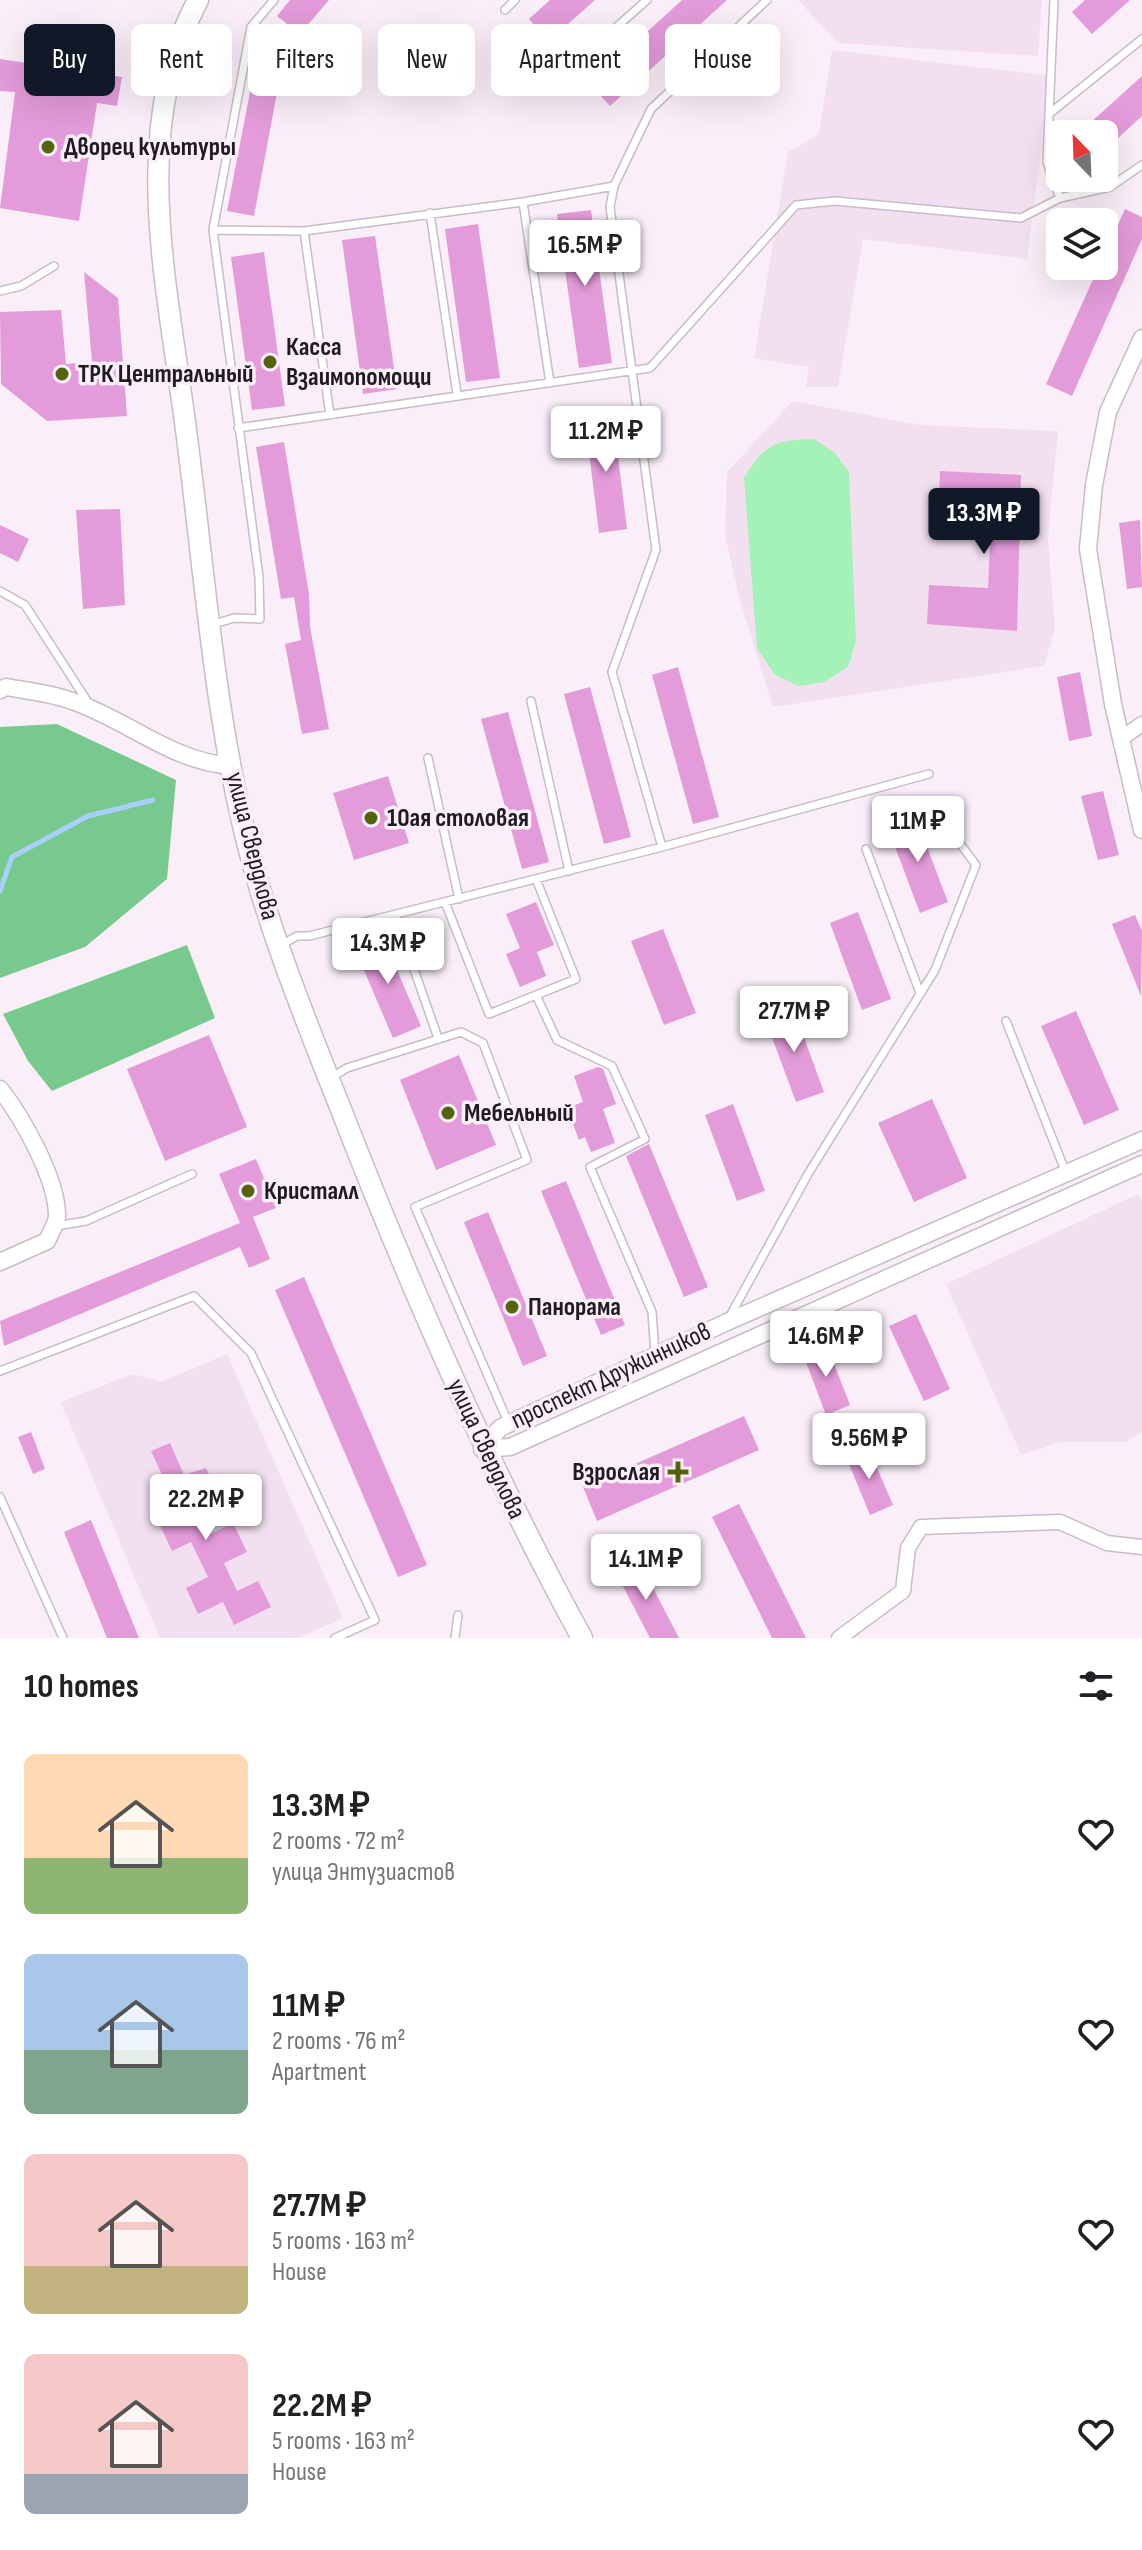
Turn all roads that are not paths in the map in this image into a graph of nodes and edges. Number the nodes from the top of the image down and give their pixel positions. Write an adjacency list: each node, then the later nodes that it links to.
1 (198, 0): 29 (main road, улица Свердлова)
2 (274, 0): 18 (lane)
3 (515, 0): 9 (lane)
4 (647, 0): 10 (lane)
5 (750, 0): 8 (lane)
6 (767, 0): 8 (lane)
7 (1054, 0): 12 (lane)
8 (758, 8): 14 (lane)
9 (505, 10)
10 (620, 24)
11 (1142, 39): 12 (lane)
12 (1049, 114): 15 (lane)
13 (1142, 165): 15 (lane)
14 (614, 186): 16 (lane); 23 (lane)
15 (1060, 198): 23 (lane)
16 (523, 202): 17 (lane); 24 (lane)
17 (430, 213): 19 (lane); 25 (lane)
18 (213, 230): 19 (lane); 27 (lane)
19 (304, 231): 26 (lane)
20 (54, 266): 21 (lane)
21 (0, 291)
22 (1142, 338): 34 (street)
23 (633, 372): 24 (lane); 40 (lane)
24 (550, 383): 25 (lane)
25 (457, 394): 26 (lane)
26 (330, 415): 27 (lane)
27 (238, 428): 29 (lane)
28 (0, 591): 32 (lane)
29 (211, 625): 36 (main road, улица Свердлова)
30 (2, 684): 32 (street)
31 (531, 701): 42 (lane)
32 (93, 710): 36 (street)
33 (1142, 724): 34 (street)
34 (1122, 738): 39 (street)
35 (428, 758): 44 (lane)
36 (231, 766): 47 (main road, улица Свердлова)
37 (929, 774): 40 (lane)
38 (928, 801): 48 (lane)
39 (1142, 830)
40 (662, 847): 42 (lane)
41 (866, 849): 48 (lane)
42 (569, 871): 43 (lane)
43 (536, 879): 44 (lane); 49 (lane)
44 (459, 899): 45 (lane)
45 (445, 902): 46 (lane); 49 (lane)
46 (395, 915): 47 (lane); 51 (lane)
47 (279, 947): 52 (main road, улица Свердлова)
48 (920, 993): 60 (lane)
49 (536, 995): 61 (lane)
50 (1006, 1021): 56 (lane)
51 (438, 1038): 52 (lane); 63 (lane)
52 (329, 1079): 64 (main road, улица Свердлова)
53 (0, 1089): 58 (street)
54 (1142, 1140): 56 (street, проспект Дружинников)
55 (1142, 1164): 64 (street, проспект Дружинников)
56 (1066, 1173): 60 (street, проспект Дружинников)
57 (192, 1174): 58 (lane)
58 (53, 1226): 59 (street)
59 (0, 1262)
60 (727, 1322): 61 (street, проспект Дружинников)
61 (655, 1355): 63 (street, проспект Дружинников)
62 (0, 1371): 69 (lane)
63 (508, 1424): 64 (street, проспект Дружинников)
64 (482, 1449): 71 (main road, улица Свердлова)
65 (0, 1497): 68 (lane)
66 (1142, 1547): 72 (street)
67 (458, 1615): 70 (lane)
68 (63, 1638)
69 (335, 1638)
70 (455, 1638)
71 (582, 1638)
72 (839, 1638)

